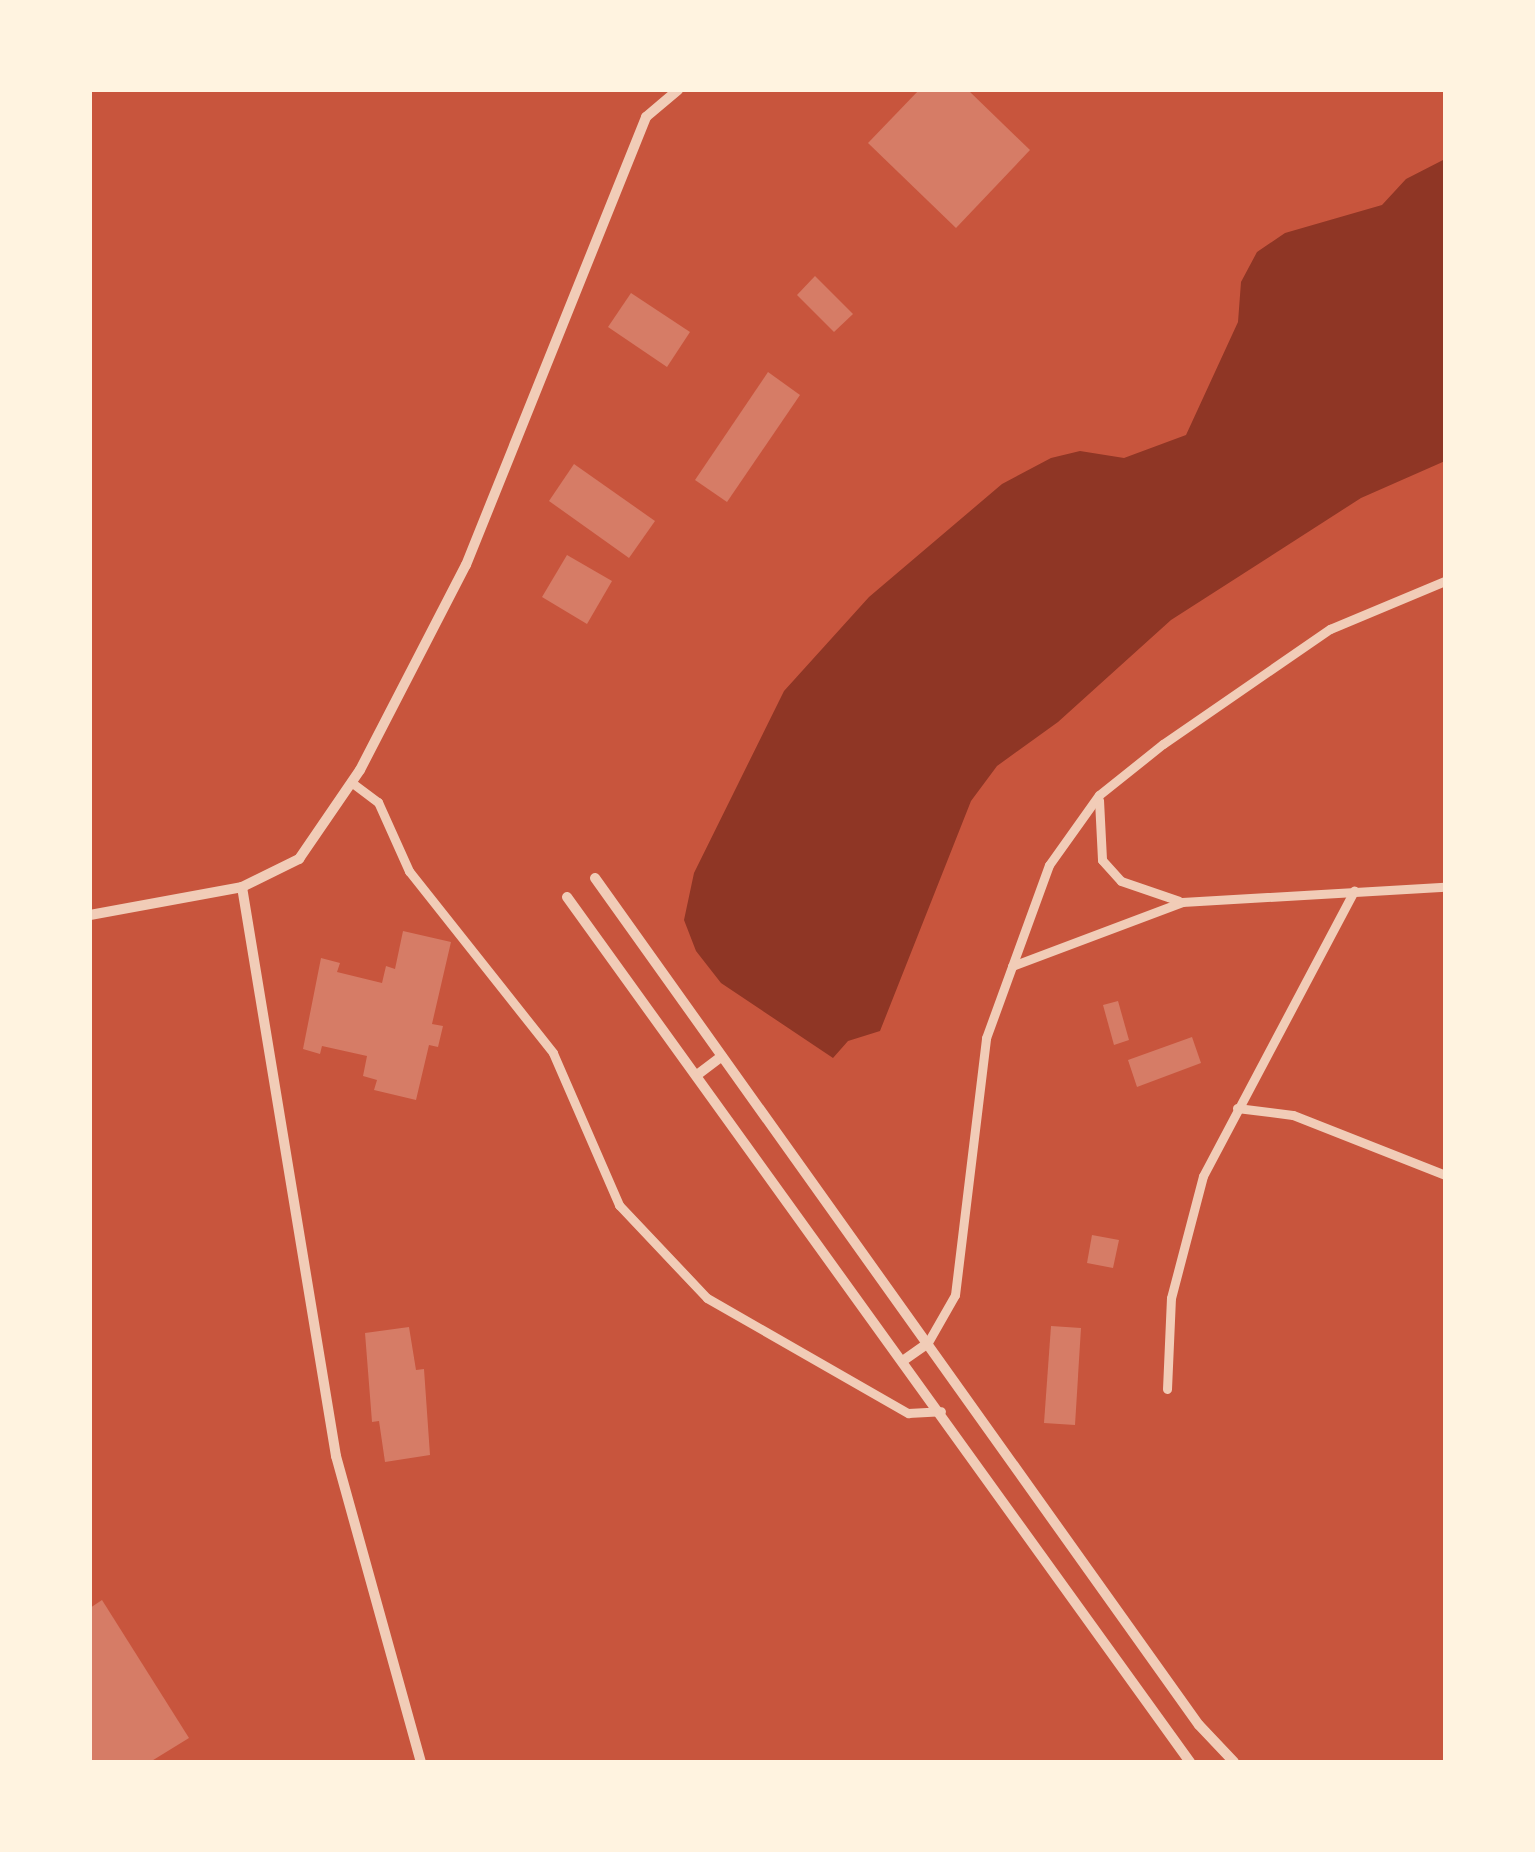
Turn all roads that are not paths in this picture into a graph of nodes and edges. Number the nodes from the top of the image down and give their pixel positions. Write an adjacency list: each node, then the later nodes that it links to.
1 (678, 90): 3 (street)
2 (1445, 581): 4 (street)
3 (351, 782): 6 (street); 20 (street)
4 (1100, 795): 10 (street); 12 (street)
5 (595, 878): 13 (street)
6 (242, 886): 11 (street); 21 (street)
7 (1445, 887): 8 (street)
8 (1354, 891): 10 (street); 15 (street)
9 (567, 896): 14 (street)
10 (1182, 902): 12 (street)
11 (90, 915)
12 (1012, 966): 17 (street)
13 (722, 1056): 14 (street); 17 (street)
14 (696, 1074): 18 (street)
15 (1238, 1108): 16 (street); 19 (street)
16 (1445, 1175)
17 (927, 1344): 18 (street); 23 (street)
18 (904, 1360): 20 (street)
19 (1167, 1389)
20 (941, 1411): 22 (street)
21 (420, 1762)
22 (1190, 1762)
23 (1234, 1762)

